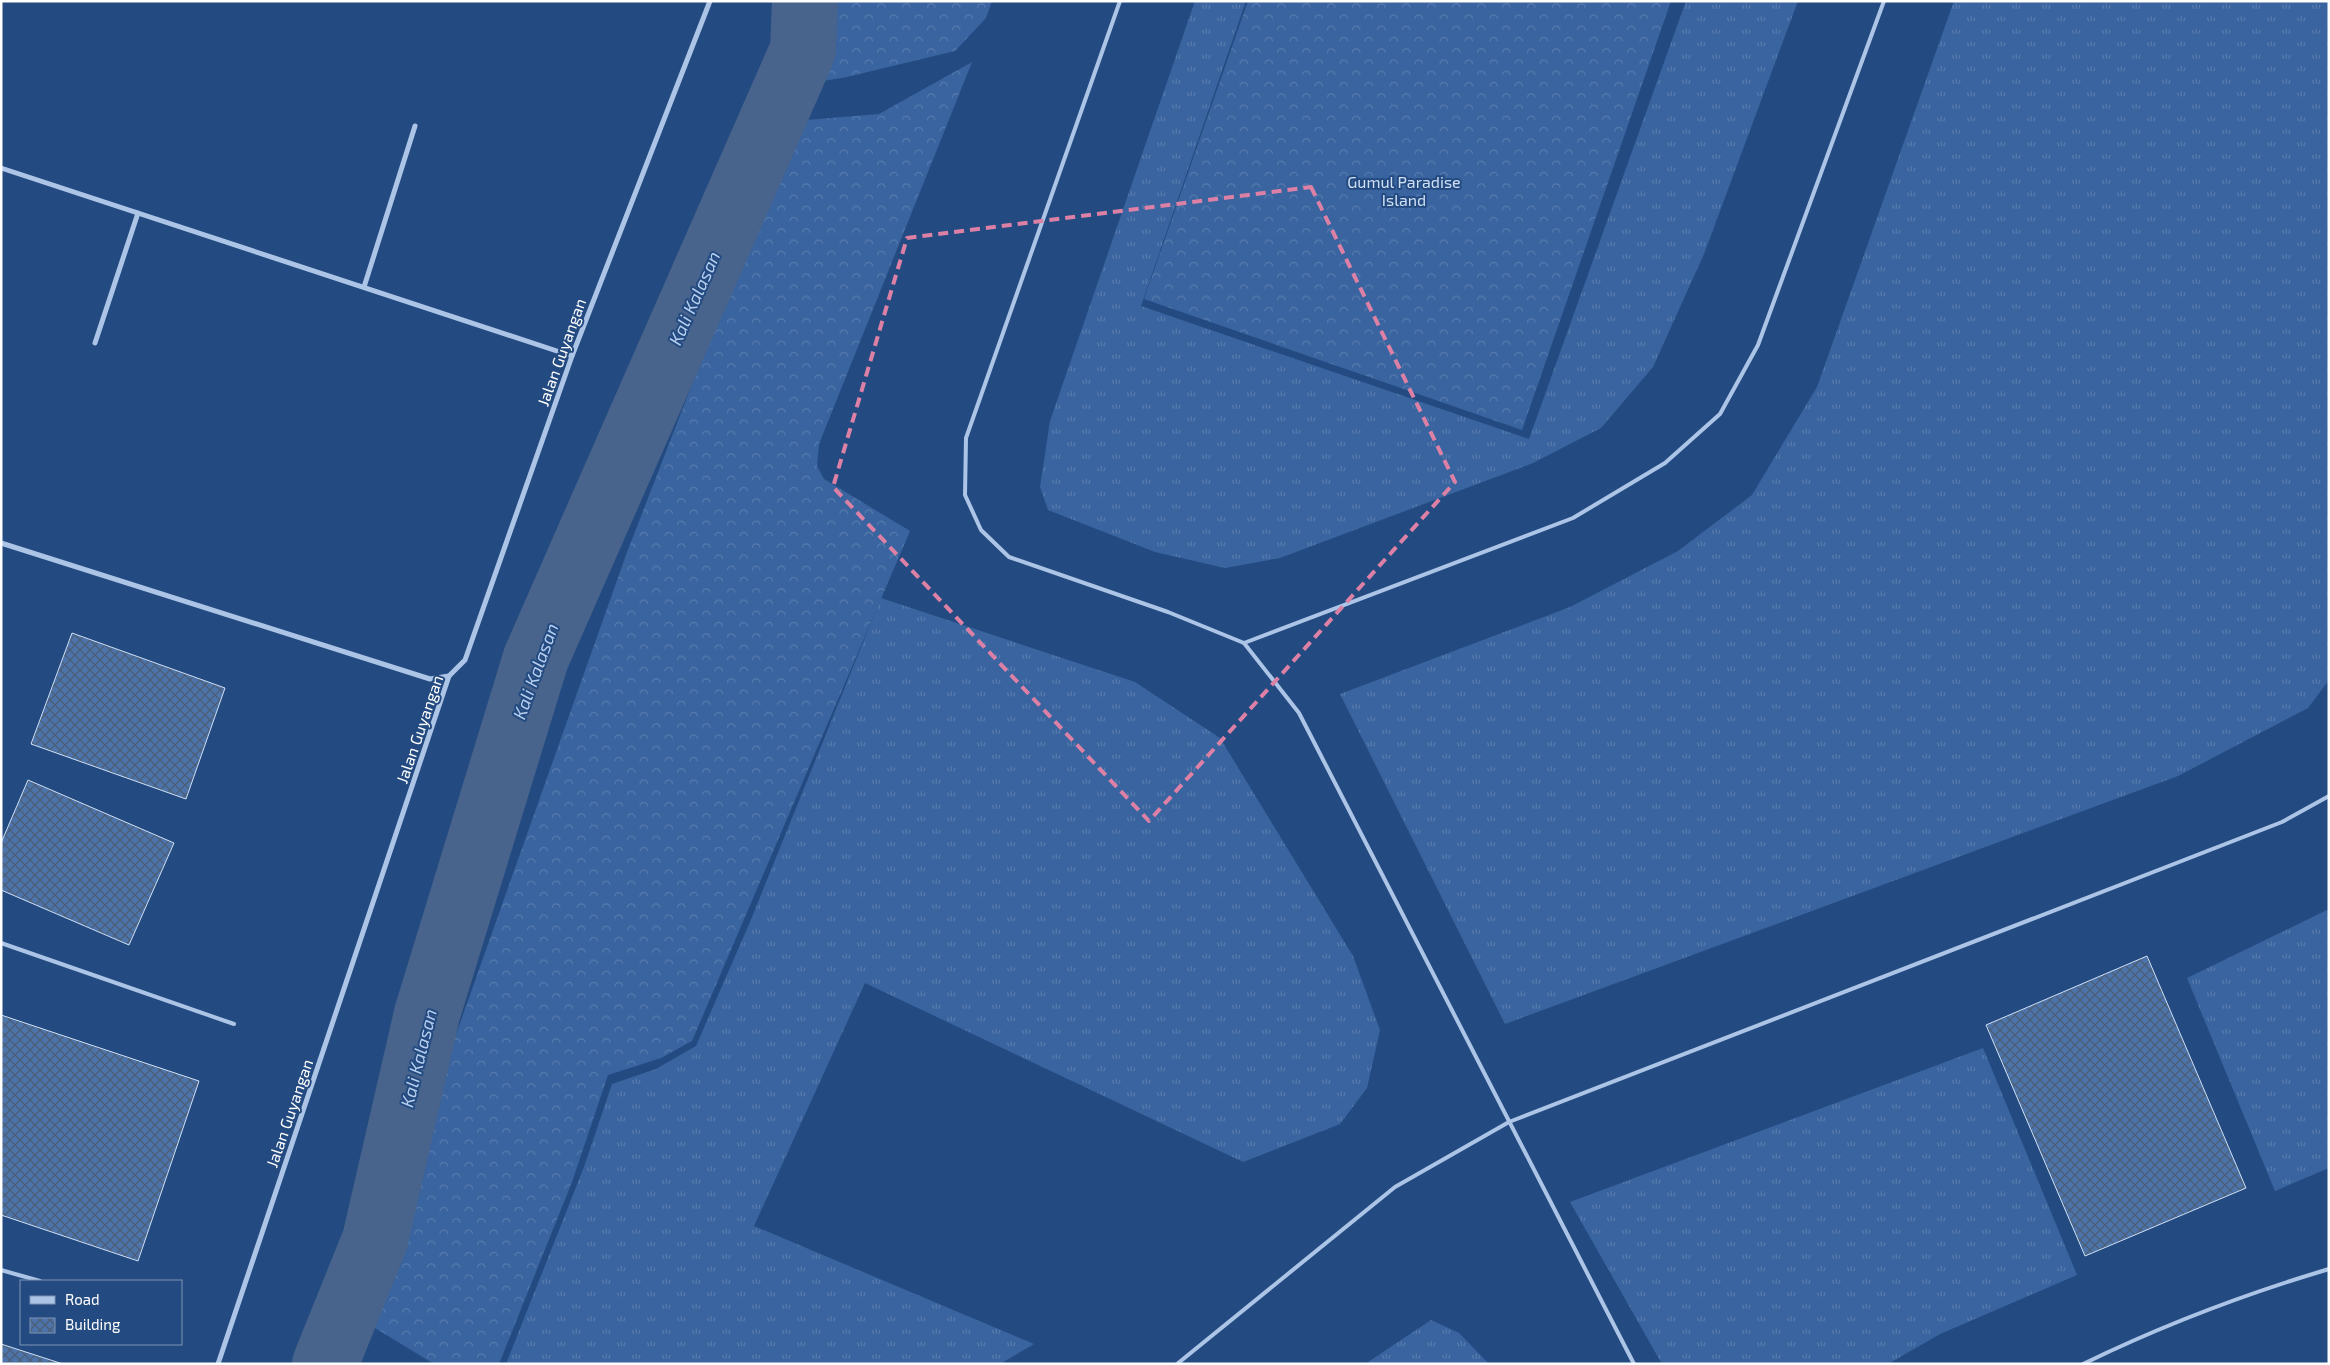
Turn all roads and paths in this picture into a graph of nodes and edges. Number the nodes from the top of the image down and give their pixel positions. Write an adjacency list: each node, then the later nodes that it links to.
1 (710, 1): 9 (street, Jalan Guyangan)
2 (1120, 1): 11 (lane)
3 (1884, 1): 11 (lane)
4 (415, 126): 7 (street)
5 (1, 168): 6 (street)
6 (138, 213): 7 (street); 8 (street)
7 (364, 287): 9 (street)
8 (95, 343)
9 (572, 356): 12 (street, Jalan Guyangan)
10 (1, 544): 12 (street)
11 (1244, 643): 16 (lane)
12 (449, 676): 20 (street, Jalan Guyangan)
13 (2329, 796): 16 (lane)
14 (1, 943): 15 (lane)
15 (234, 1024)
16 (1509, 1122): 21 (lane); 22 (lane)
17 (2329, 1269): 23 (lane)
18 (1, 1270): 19 (lane)
19 (36, 1280)
20 (218, 1364)
21 (1177, 1364)
22 (1634, 1364)
23 (2083, 1364)

